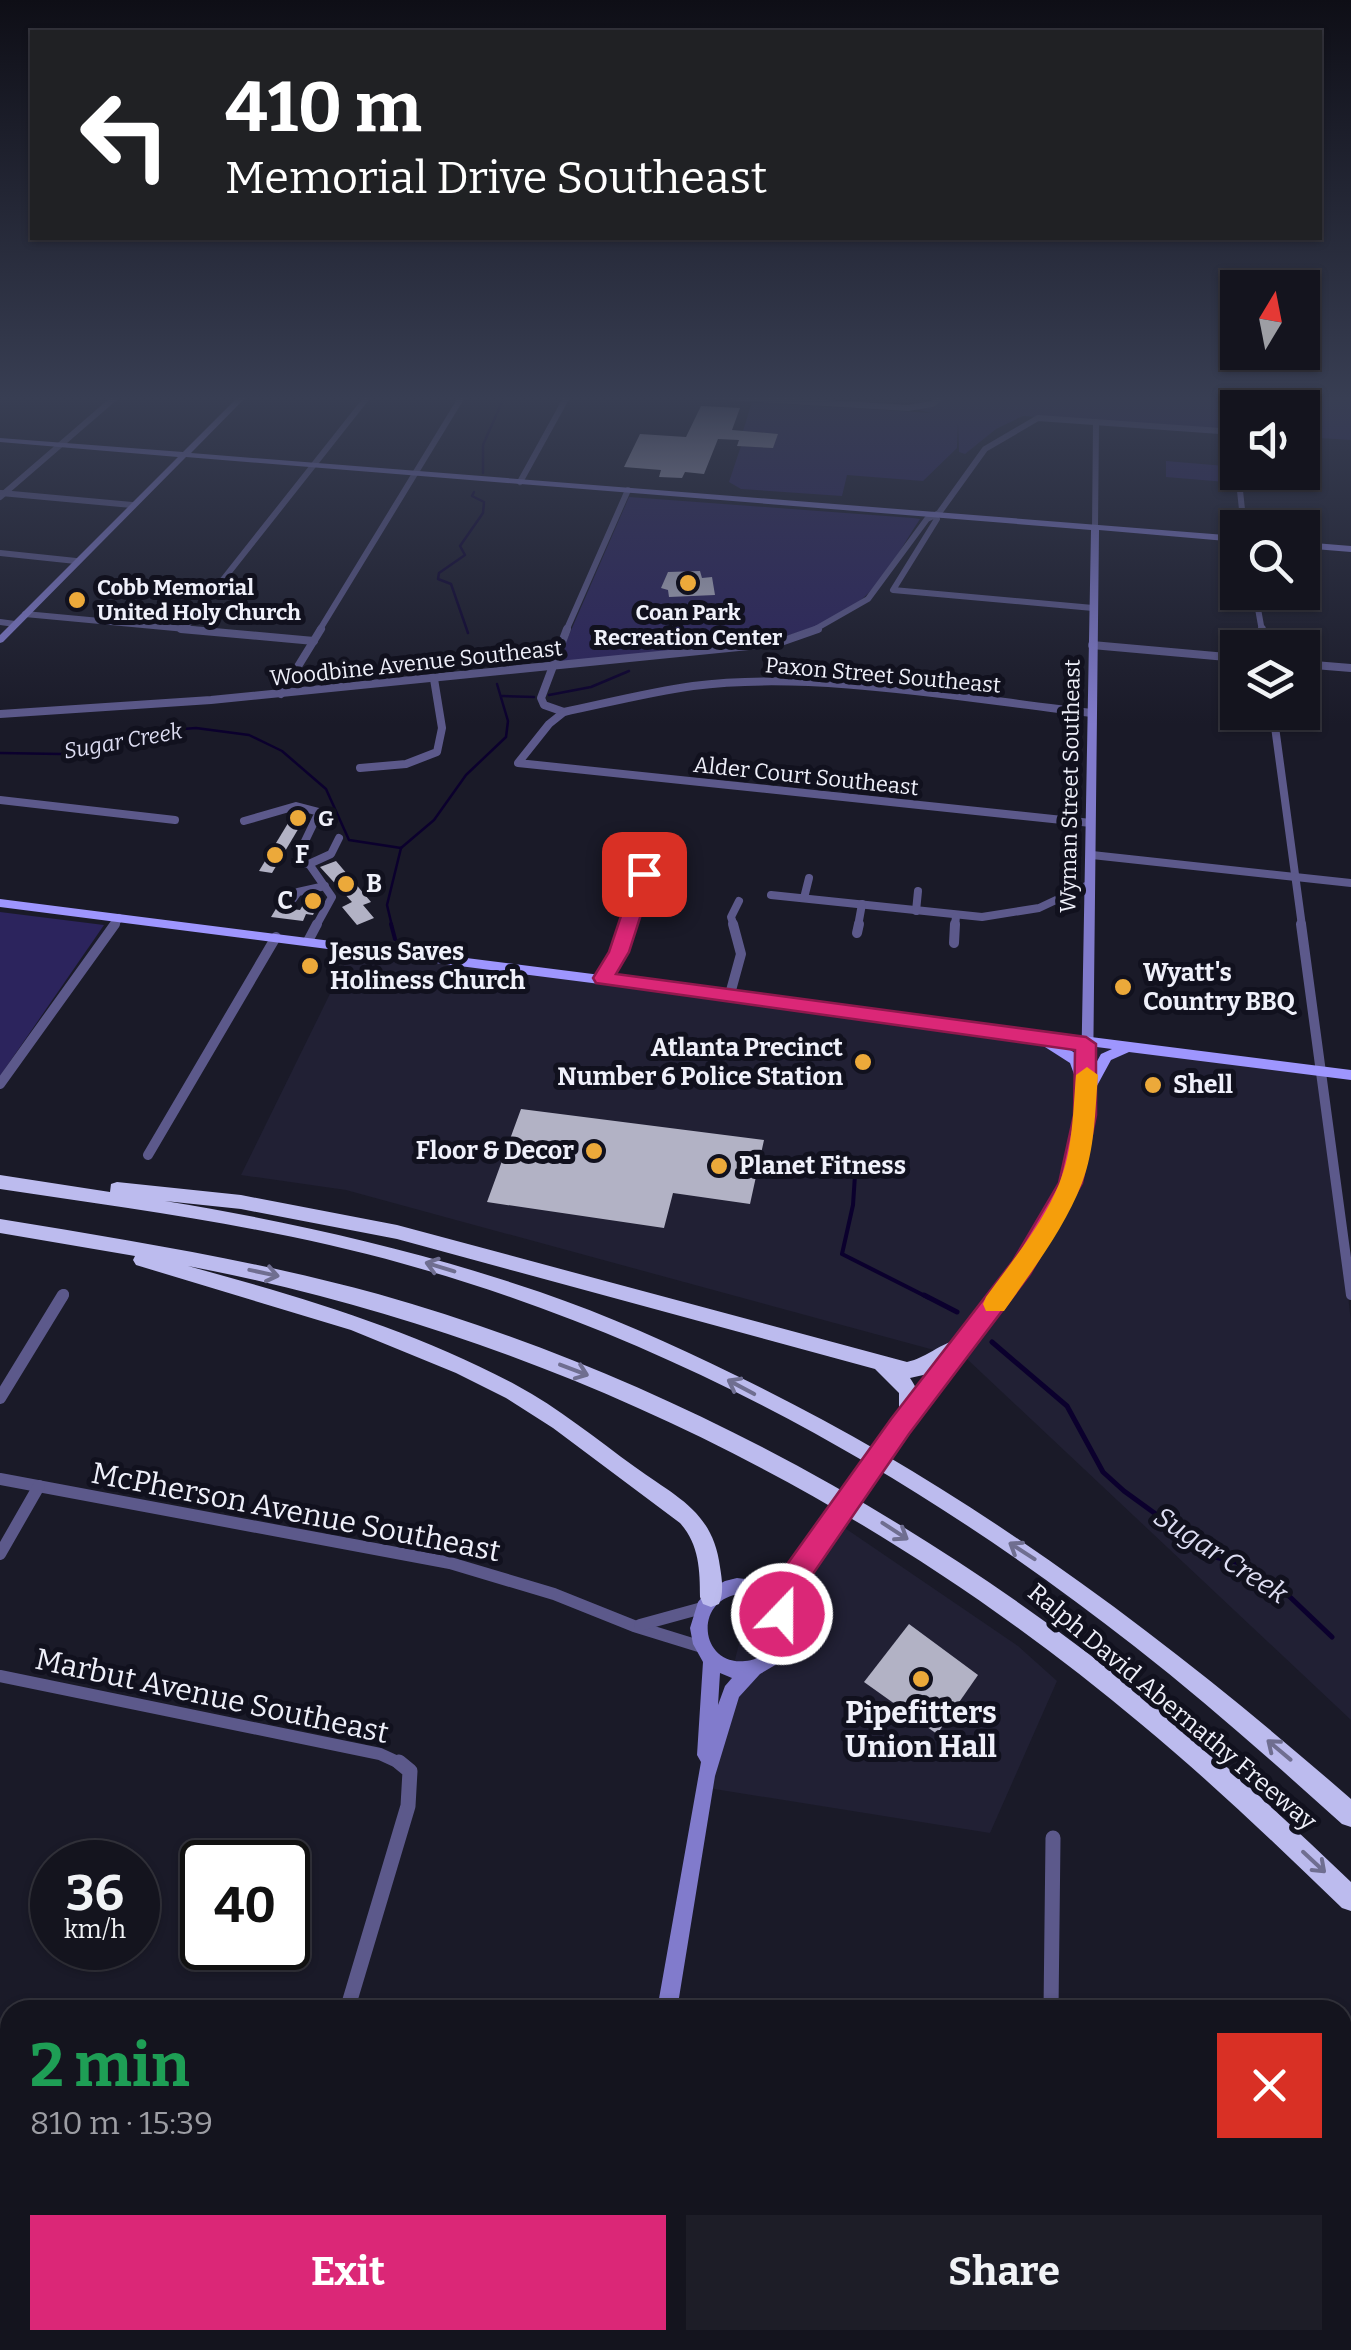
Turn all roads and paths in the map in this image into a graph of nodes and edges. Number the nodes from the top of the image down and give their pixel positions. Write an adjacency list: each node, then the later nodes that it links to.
1 (128, 505): 2 (street)
2 (132, 505): 15 (street)
3 (283, 505): 20 (street)
4 (399, 505): 22 (street)
5 (621, 505): 26 (street)
6 (808, 505): 9 (street)
7 (945, 505): 9 (street)
8 (1095, 505): 10 (street)
9 (934, 515): 10 (street); 16 (street); 26 (street, Woodbine Avenue Southeast)
10 (1095, 528): 11 (street); 16 (street, Wyman Street Southeast)
11 (1220, 538)
12 (1320, 546): 13 (street)
13 (1351, 548)
14 (0, 554): 15 (street)
15 (76, 561): 17 (street)
16 (1093, 608): 23 (street, Wyman Street Southeast)
17 (25, 614): 19 (street); 20 (street)
18 (0, 622): 19 (street)
19 (16, 624): 21 (street)
20 (184, 629): 22 (street)
21 (0, 640)
22 (314, 642): 29 (street)
23 (1092, 645): 24 (street); 31 (street, Wyman Street Southeast)
24 (1220, 656)
25 (1320, 665): 27 (street)
26 (549, 667): 28 (street, Woodbine Avenue Southeast); 30 (street)
27 (1351, 668)
28 (434, 679): 29 (street, Woodbine Avenue Southeast); 34 (street)
29 (280, 694): 32 (street, Woodbine Avenue Southeast)
30 (564, 712): 31 (street, Paxon Street Southeast); 38 (street, Alder Court Southeast)
31 (1092, 712): 38 (street, Wyman Street Southeast)
32 (0, 714)
33 (1275, 730): 43 (street)
34 (360, 768)
35 (0, 800): 36 (street)
36 (175, 820)
37 (244, 821): 41 (street)
38 (1091, 823): 40 (street, Wyman Street Southeast)
39 (339, 838): 41 (street)
40 (1092, 855): 43 (street); 46 (street, Wyman Street Southeast)
41 (310, 864): 47 (street)
42 (644, 874): 62 (street)
43 (1293, 876): 45 (street); 67 (street)
44 (810, 878): 50 (street)
45 (1351, 882)
46 (1090, 884): 56 (street); 65 (street, Wyman Street Southeast)
47 (325, 886): 51 (street); 60 (street)
48 (918, 891): 55 (street)
49 (771, 895): 50 (street)
50 (804, 898): 54 (street)
51 (294, 899)
52 (738, 901): 63 (street)
53 (0, 904): 57 (main road)
54 (862, 904): 55 (street); 58 (street)
55 (916, 911): 56 (street)
56 (956, 916): 61 (street)
57 (119, 918): 59 (main road); 69 (street)
58 (857, 933)
59 (276, 937): 60 (main road); 71 (street)
60 (308, 941): 62 (main road)
61 (954, 943)
62 (604, 978): 63 (main road)
63 (730, 994): 64 (main road)
64 (1027, 1036): 65 (main road); 70 (main road)
65 (1086, 1044): 66 (main road); 70 (street, Wyman Street Southeast)
66 (1127, 1049): 67 (main road); 70 (main road)
67 (1323, 1072): 68 (main road); 76 (street)
68 (1351, 1075)
69 (0, 1084)
70 (1087, 1091): 77 (street, Wyman Street Southeast)
71 (148, 1155)
72 (0, 1180): 78 (highway); 93 (highway, Ralph David Abernathy Freeway, one-way to 72)
73 (0, 1226): 74 (highway, Ralph David Abernathy Freeway)
74 (30, 1231): 86 (highway); 95 (highway, Ralph David Abernathy Freeway, one-way to 95)
75 (64, 1294): 79 (street)
76 (1351, 1295)
77 (963, 1345): 78 (highway); 80 (street, Wyman Street Southeast)
78 (868, 1360): 80 (highway)
79 (0, 1398)
80 (904, 1421): 84 (street, Wyman Street Southeast, bridge)
81 (0, 1479): 82 (street, McPherson Avenue Southeast)
82 (39, 1486): 83 (street); 88 (street, McPherson Avenue Southeast)
83 (0, 1554)
84 (798, 1572): 85 (street); 87 (street, Wyman Street Southeast)
85 (751, 1588): 86 (street); 87 (street)
86 (707, 1602): 88 (street); 89 (street)
87 (782, 1614): 90 (street)
88 (634, 1626): 89 (street, McPherson Avenue Southeast)
89 (707, 1652): 90 (street); 92 (street)
90 (754, 1668): 92 (street)
91 (0, 1676): 96 (street, Marbut Avenue Southeast)
92 (706, 1776): 97 (street)
93 (1351, 1815)
94 (1053, 1838): 98 (street)
95 (1351, 1899)
96 (349, 2000)
97 (670, 2000)
98 (1051, 2000)

